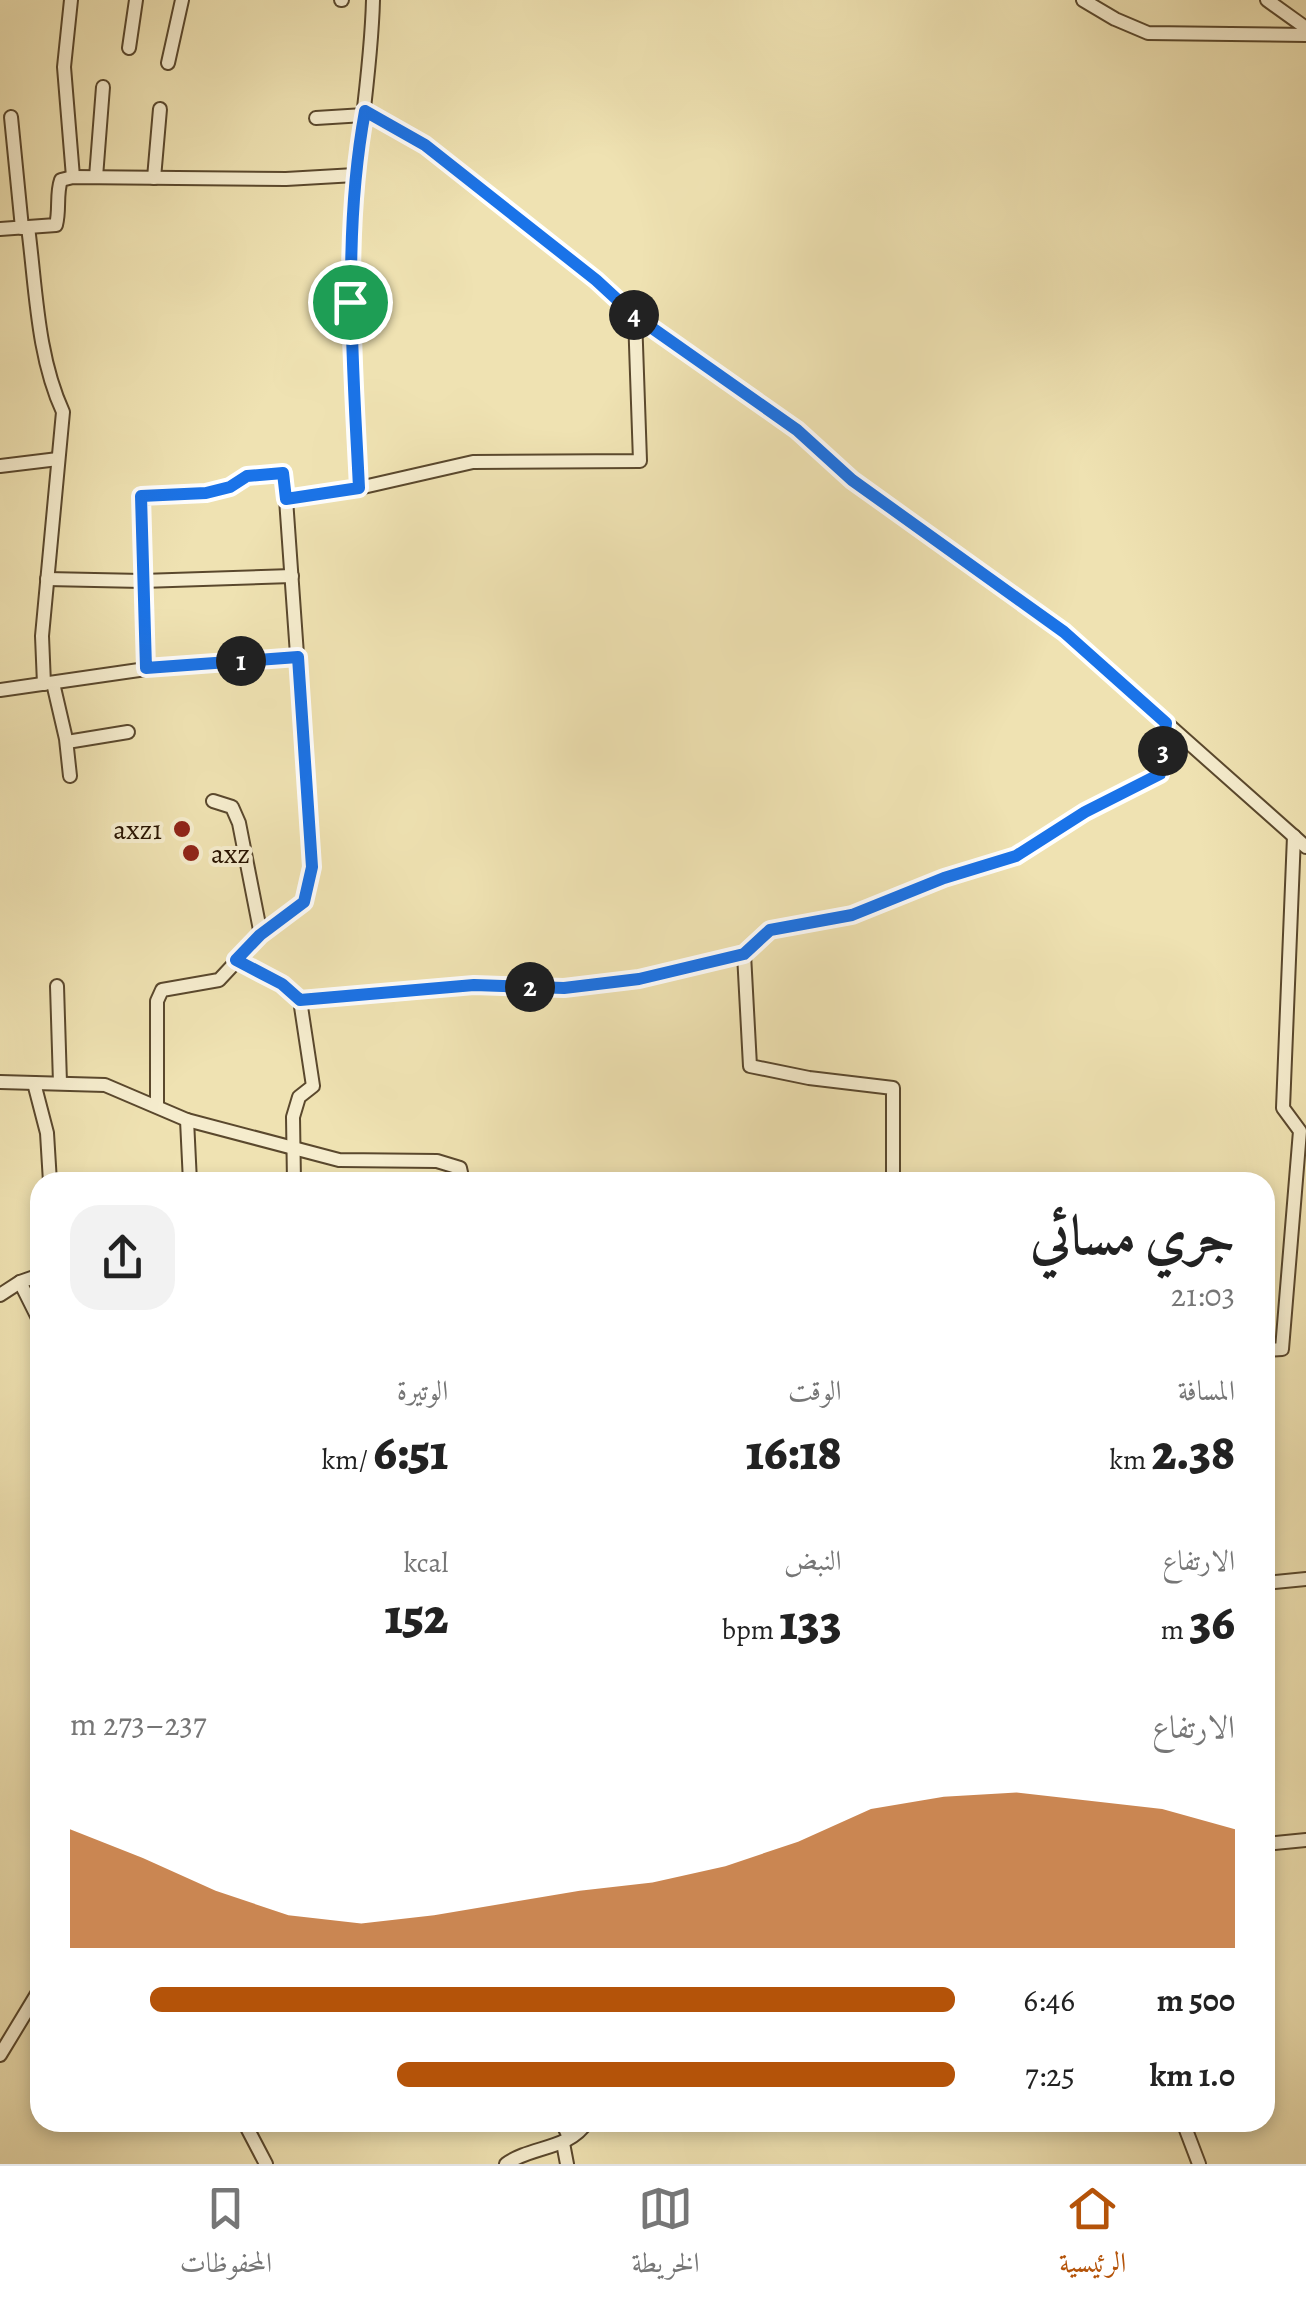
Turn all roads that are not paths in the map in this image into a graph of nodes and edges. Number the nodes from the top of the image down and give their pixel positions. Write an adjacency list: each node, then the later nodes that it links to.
1 (71, 0): 16 (street)
2 (136, 0): 8 (street)
3 (182, 0): 9 (street)
4 (374, 0): 12 (street)
5 (1083, 0): 7 (street)
6 (1267, 0): 7 (street)
7 (1306, 31)
8 (129, 48)
9 (168, 63)
10 (103, 88): 17 (street)
11 (160, 109): 18 (street)
12 (365, 113): 14 (street); 15 (street); 21 (street)
13 (11, 117): 19 (street)
14 (316, 118)
15 (355, 174): 18 (street); 24 (street)
16 (73, 177): 17 (street); 19 (street)
17 (96, 178): 18 (street)
18 (154, 178)
19 (24, 227): 20 (street); 22 (street)
20 (0, 229)
21 (635, 316): 24 (street); 33 (street)
22 (58, 459): 23 (street); 27 (street)
23 (0, 466)
24 (359, 488): 25 (street)
25 (286, 499): 26 (street); 28 (street)
26 (292, 576): 28 (street); 29 (street)
27 (47, 579): 28 (street); 31 (street)
28 (142, 581): 30 (street)
29 (298, 657): 30 (street); 40 (street)
30 (146, 668): 31 (street)
31 (48, 683): 32 (street); 35 (street)
32 (0, 690)
33 (1166, 723): 38 (street); 41 (street)
34 (128, 732): 35 (street)
35 (67, 742): 36 (street)
36 (70, 776)
37 (213, 801): 40 (street)
38 (1294, 836): 39 (street); 60 (street)
39 (1306, 847)
40 (260, 935): 42 (street)
41 (744, 954): 44 (street); 55 (street)
42 (236, 960): 44 (street); 48 (street)
43 (57, 986): 47 (street)
44 (300, 1000): 50 (street)
45 (0, 1082): 46 (street)
46 (34, 1082): 47 (street); 51 (street)
47 (60, 1084): 48 (street)
48 (158, 1106): 49 (street)
49 (188, 1120): 50 (street); 52 (street)
50 (294, 1147): 53 (street); 54 (street)
51 (49, 1172)
52 (190, 1172)
53 (294, 1172)
54 (461, 1172)
55 (893, 1172)
56 (30, 1278): 57 (street)
57 (20, 1282): 58 (street); 59 (street)
58 (0, 1295)
59 (30, 1302)
60 (1275, 1349)
61 (1306, 1579): 62 (street)
62 (1275, 1581)
63 (1306, 1840): 64 (street)
64 (1275, 1843)
65 (30, 2006): 66 (street)
66 (0, 2055)
67 (249, 2132): 72 (street)
68 (566, 2132): 71 (street)
69 (581, 2132): 71 (street)
70 (1187, 2132): 75 (street)
71 (563, 2142): 73 (street); 74 (street)
72 (266, 2164)
73 (506, 2164)
74 (567, 2164)
75 (1199, 2164)

